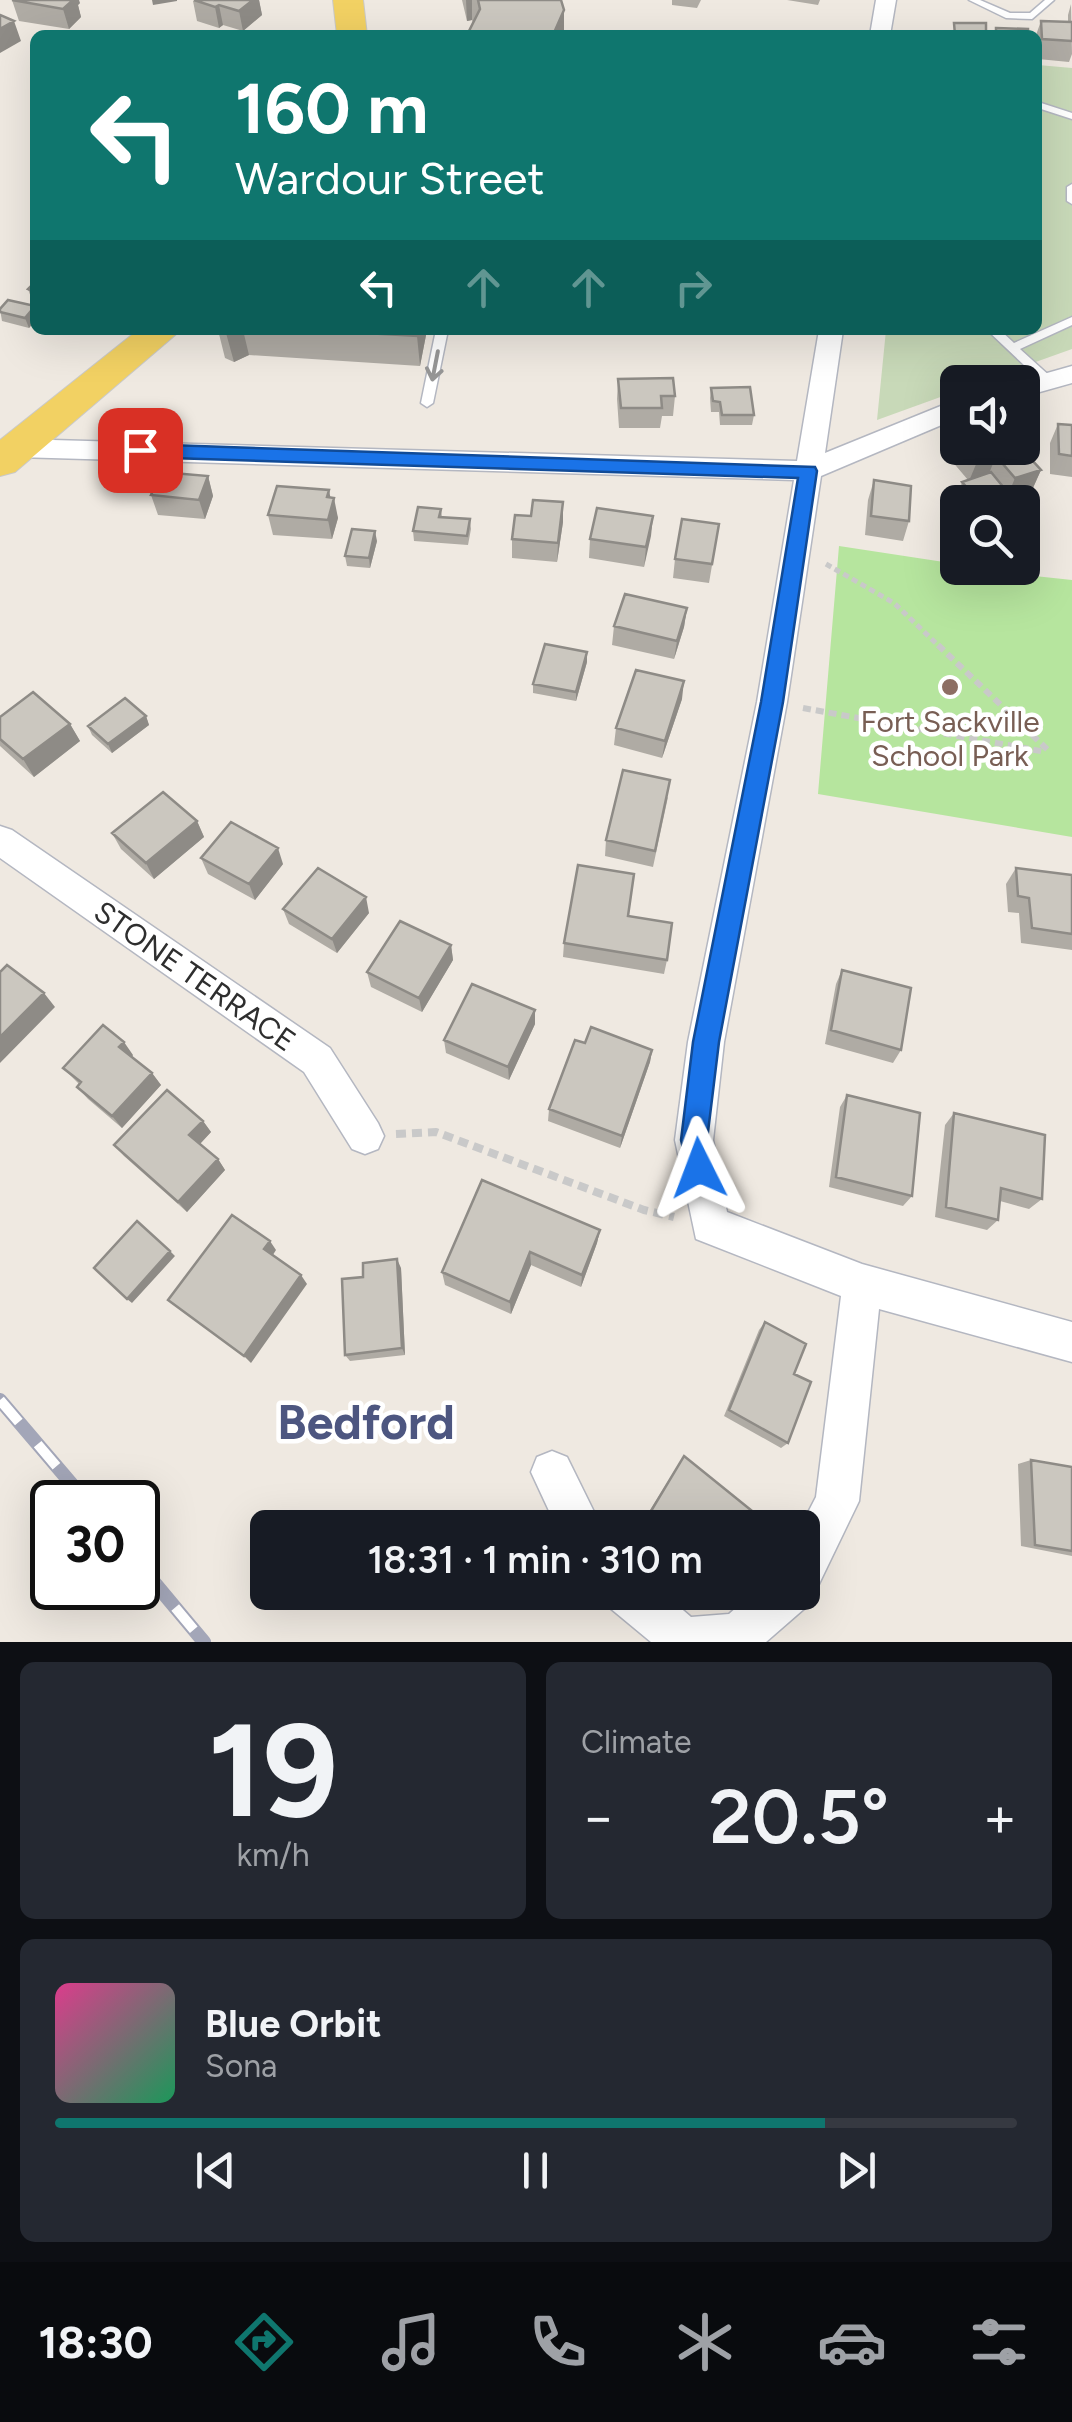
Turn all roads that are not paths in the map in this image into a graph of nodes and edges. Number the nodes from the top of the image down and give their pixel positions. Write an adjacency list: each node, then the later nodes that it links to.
1 (348, 0): 5 (main road)
2 (886, 0): 6 (street)
3 (973, 0): 4 (lane)
4 (1050, 0)
5 (351, 30)
6 (881, 30)
7 (1042, 106): 8 (lane)
8 (1072, 116)
9 (1072, 187): 10 (lane)
10 (1072, 202)
11 (1072, 321): 12 (lane)
12 (1042, 334)
13 (156, 335): 22 (main road)
14 (441, 335): 20 (lane, one-way to 20)
15 (831, 335): 23 (street)
16 (998, 335): 18 (lane)
17 (1041, 335): 18 (lane)
18 (1012, 348): 19 (lane)
19 (1060, 378)
20 (427, 403)
21 (940, 416): 23 (street)
22 (4, 459): 23 (street)
23 (808, 471): 26 (street)
24 (0, 840): 25 (street, STONE TERRACE)
25 (365, 1136)
26 (862, 1284): 27 (street); 30 (street)
27 (1072, 1342)
28 (552, 1472): 29 (street)
29 (571, 1510)
30 (820, 1535)
31 (648, 1610): 32 (street)
32 (768, 1610)

